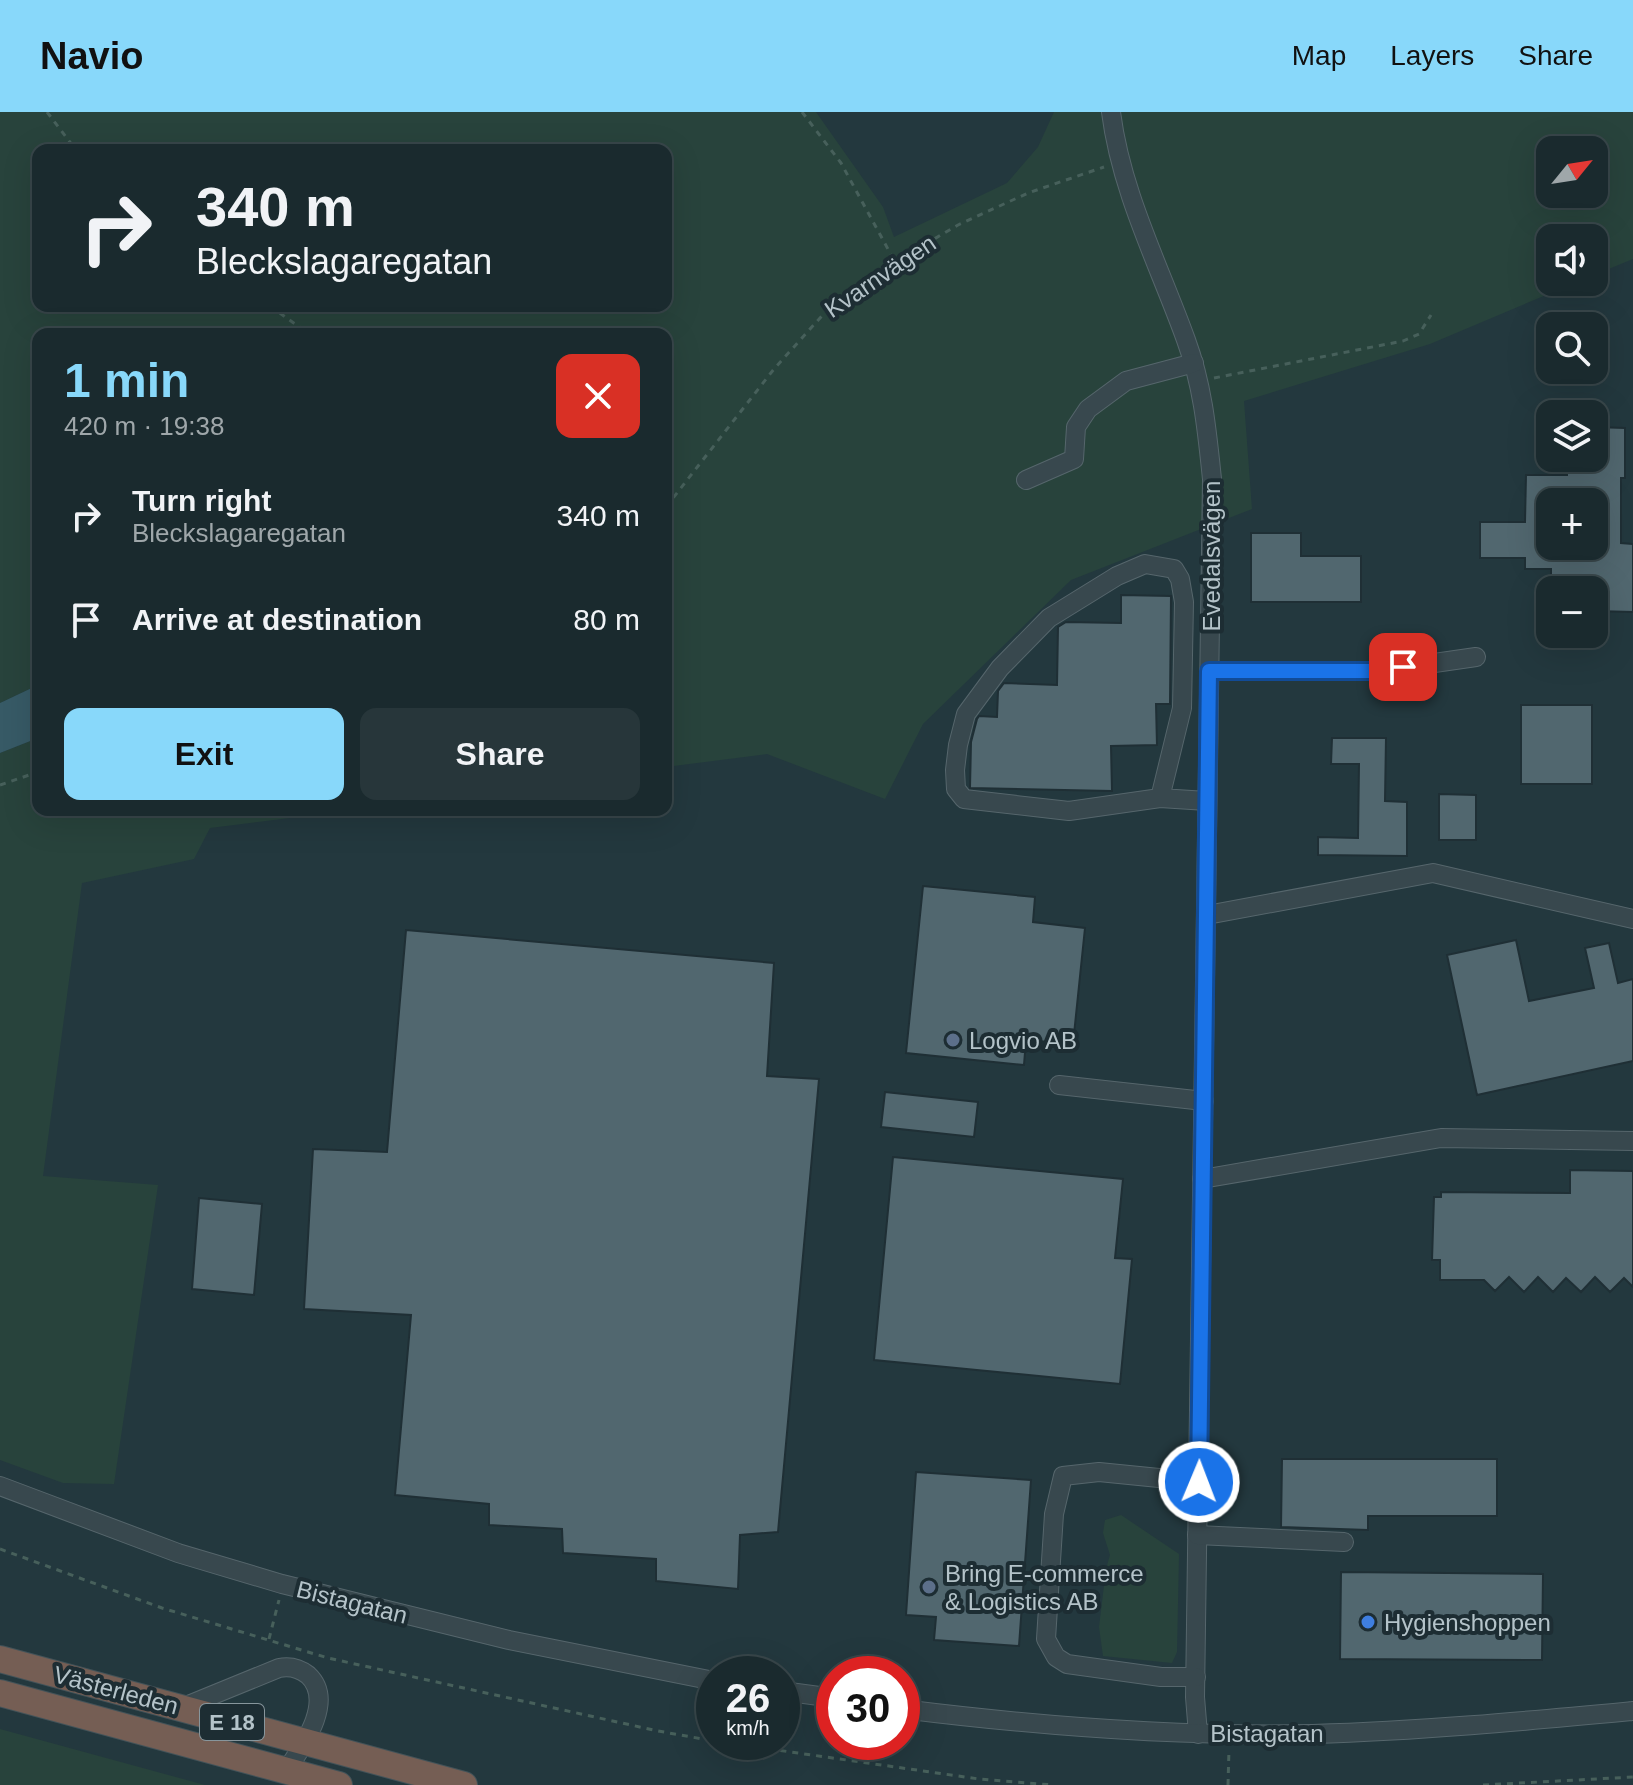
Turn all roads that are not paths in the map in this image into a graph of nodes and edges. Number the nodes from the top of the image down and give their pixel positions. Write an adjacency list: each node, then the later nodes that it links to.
1 (1111, 112): 2 (street, Evedalsvägen)
2 (1196, 372): 3 (street); 5 (street, Evedalsvägen)
3 (1026, 480)
4 (1476, 657): 5 (street)
5 (1209, 671): 7 (street, Evedalsvägen)
6 (1160, 798): 6 (street); 7 (street)
7 (1207, 801): 8 (street, Evedalsvägen)
8 (1207, 915): 9 (street); 11 (street, Evedalsvägen)
9 (1633, 919)
10 (1059, 1085): 11 (street)
11 (1204, 1101): 13 (street, Evedalsvägen)
12 (1633, 1141): 13 (street)
13 (1202, 1179): 14 (street, Evedalsvägen)
14 (1199, 1482): 16 (street, Evedalsvägen); 20 (street)
15 (0, 1486): 19 (street, Bistagatan)
16 (1197, 1535): 17 (street); 20 (street, Evedalsvägen)
17 (1344, 1542)
18 (0, 1659): 22 (highway, Västerleden / E 18)
19 (696, 1677)
20 (1196, 1677): 25 (street, Evedalsvägen)
21 (0, 1693): 27 (highway, Västerleden / E 18)
22 (181, 1708): 26 (highway, Västerleden / E 18); 26 (street)
23 (920, 1711): 25 (street, Bistagatan)
24 (1633, 1711): 25 (street, Bistagatan)
25 (1198, 1734)
26 (306, 1742): 27 (street); 29 (highway, Västerleden / E 18)
27 (286, 1771): 28 (highway, Västerleden / E 18)
28 (339, 1785)
29 (464, 1785)

